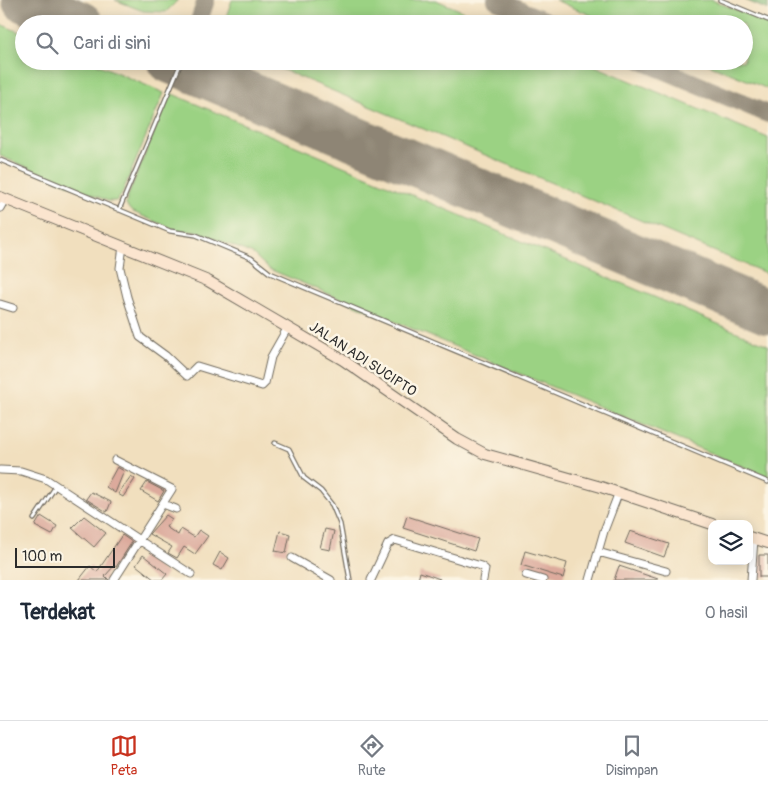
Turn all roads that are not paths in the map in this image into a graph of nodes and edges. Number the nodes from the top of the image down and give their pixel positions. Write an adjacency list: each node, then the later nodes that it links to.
1 (720, 0): 2 (lane)
2 (768, 20)
3 (178, 70): 6 (lane)
4 (0, 160): 6 (lane)
5 (2, 201): 7 (street, JALAN ADI SUCIPTO)
6 (119, 210): 14 (lane)
7 (123, 246): 10 (street, JALAN ADI SUCIPTO); 10 (street)
8 (0, 304): 9 (street)
9 (12, 308)
10 (288, 327): 16 (street, JALAN ADI SUCIPTO)
11 (275, 443): 32 (lane)
12 (115, 460): 17 (street)
13 (0, 470): 15 (street)
14 (768, 482)
15 (56, 486): 19 (lane); 22 (street)
16 (619, 492): 20 (street, JALAN ADI SUCIPTO); 24 (street)
17 (163, 504): 18 (street); 22 (street)
18 (176, 509)
19 (34, 519)
20 (708, 523)
21 (753, 538): 23 (street)
22 (140, 540): 28 (street); 30 (street)
23 (768, 544)
24 (598, 552): 27 (street); 36 (street)
25 (292, 558): 31 (street)
26 (751, 565): 37 (street)
27 (666, 571)
28 (191, 574)
29 (526, 575): 35 (street)
30 (114, 580)
31 (331, 580)
32 (350, 580)
33 (371, 580): 34 (street)
34 (483, 580)
35 (543, 580)
36 (590, 580)
37 (751, 580)

